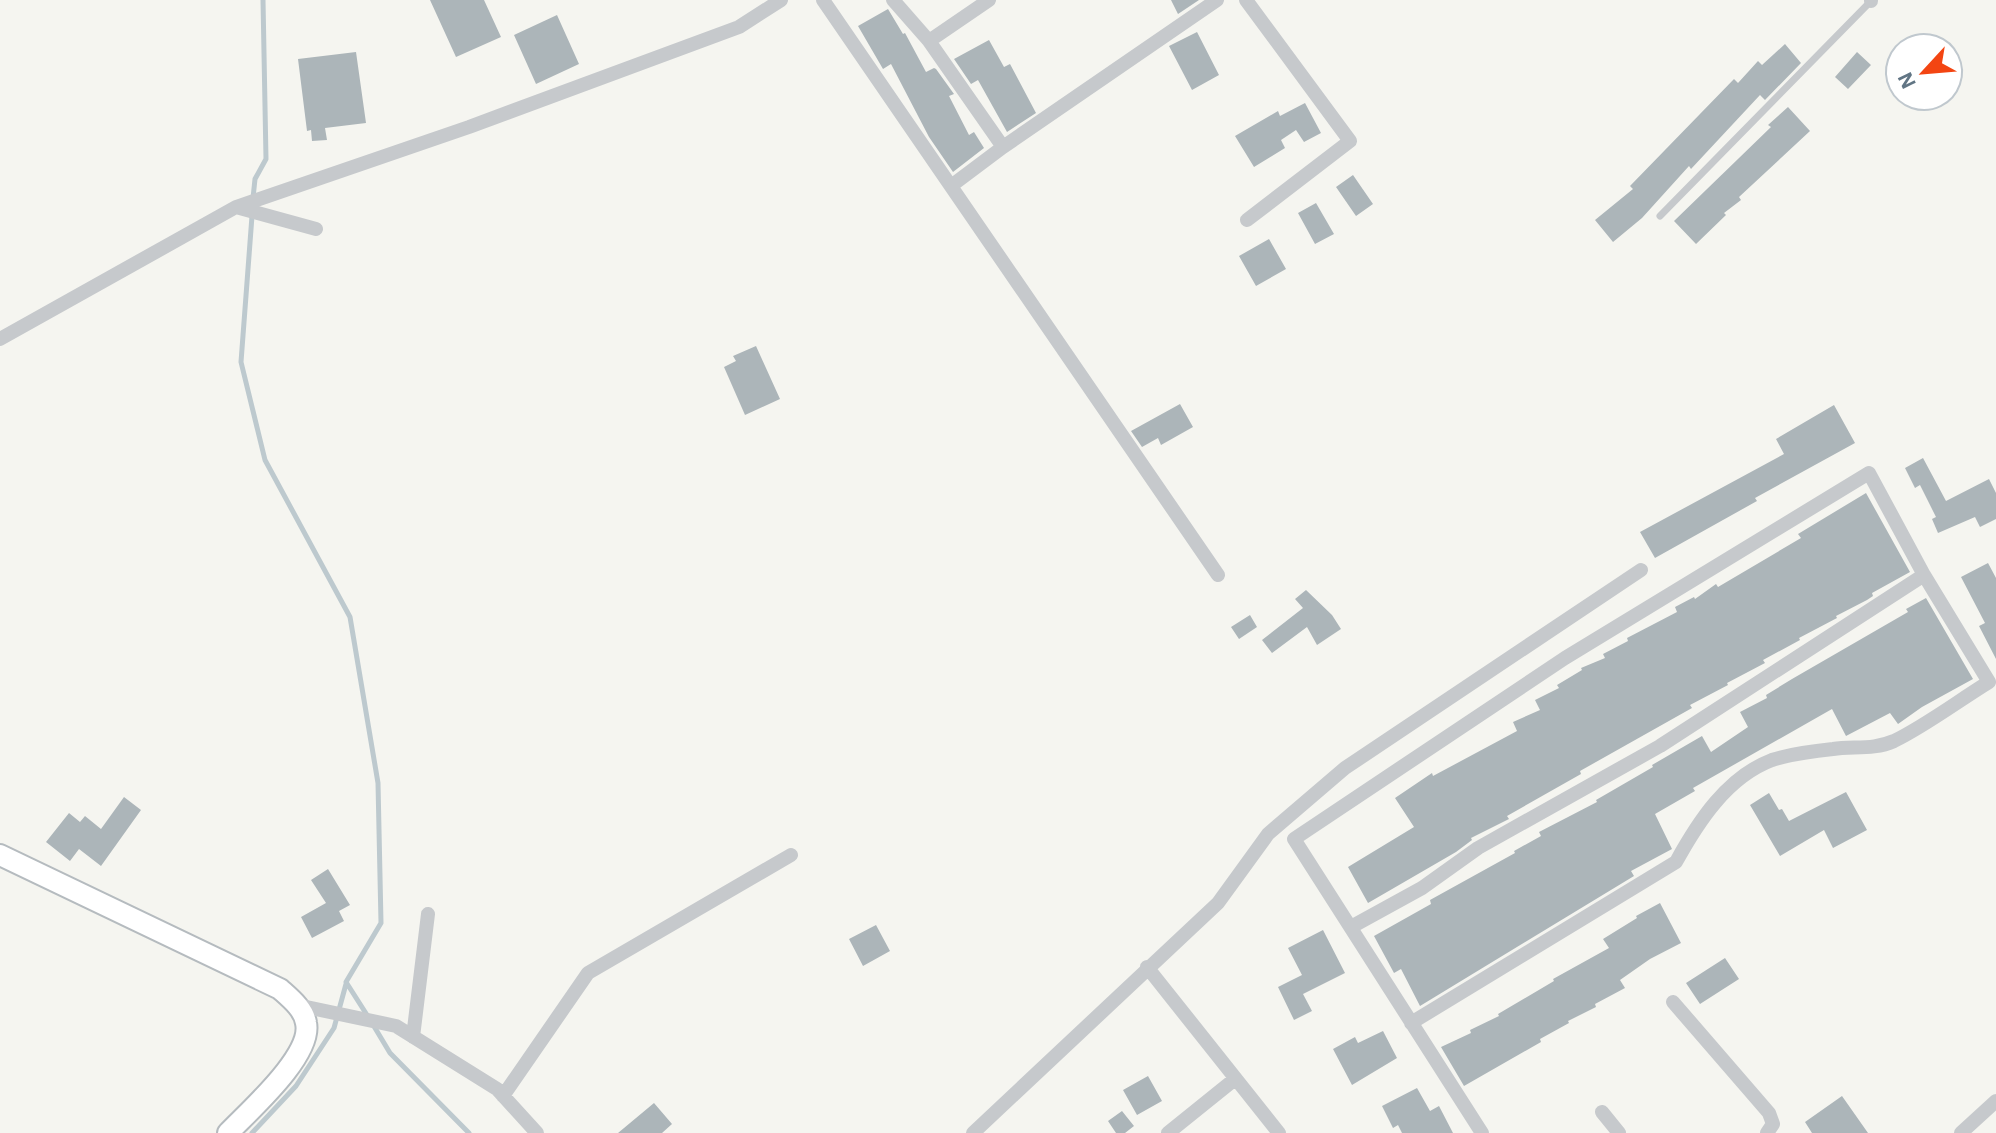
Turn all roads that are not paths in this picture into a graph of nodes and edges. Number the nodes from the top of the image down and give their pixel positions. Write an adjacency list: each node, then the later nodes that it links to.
1 (781, 0): 11 (street)
2 (823, 0): 10 (street)
3 (893, 0): 8 (street)
4 (989, 0): 8 (street)
5 (1217, 0): 9 (street)
6 (1246, 0): 13 (street)
7 (1871, 0): 12 (lane)
8 (929, 41): 9 (street)
9 (1003, 147): 10 (street)
10 (951, 186): 17 (street)
11 (237, 207): 14 (street); 15 (street)
12 (1660, 216)
13 (1247, 220)
14 (316, 229)
15 (0, 339)
16 (1641, 570): 23 (street)
17 (1218, 575)
18 (1924, 575): 22 (street); 22 (street); 26 (street)
19 (0, 855): 25 (main road)
20 (791, 855): 29 (street)
21 (428, 914): 27 (street)
22 (1351, 927): 26 (street)
23 (1147, 967): 28 (street); 34 (street)
24 (1673, 1002): 39 (street)
25 (297, 1005): 27 (street); 32 (main road)
26 (1411, 1023): 37 (street)
27 (413, 1037): 29 (street)
28 (1235, 1079): 35 (street); 36 (street)
29 (503, 1096): 33 (street)
30 (1996, 1101): 40 (street)
31 (1602, 1112): 38 (street)
32 (228, 1133)
33 (537, 1133)
34 (973, 1133)
35 (1168, 1133)
36 (1279, 1133)
37 (1482, 1133)
38 (1619, 1133)
39 (1767, 1133)
40 (1961, 1133)

